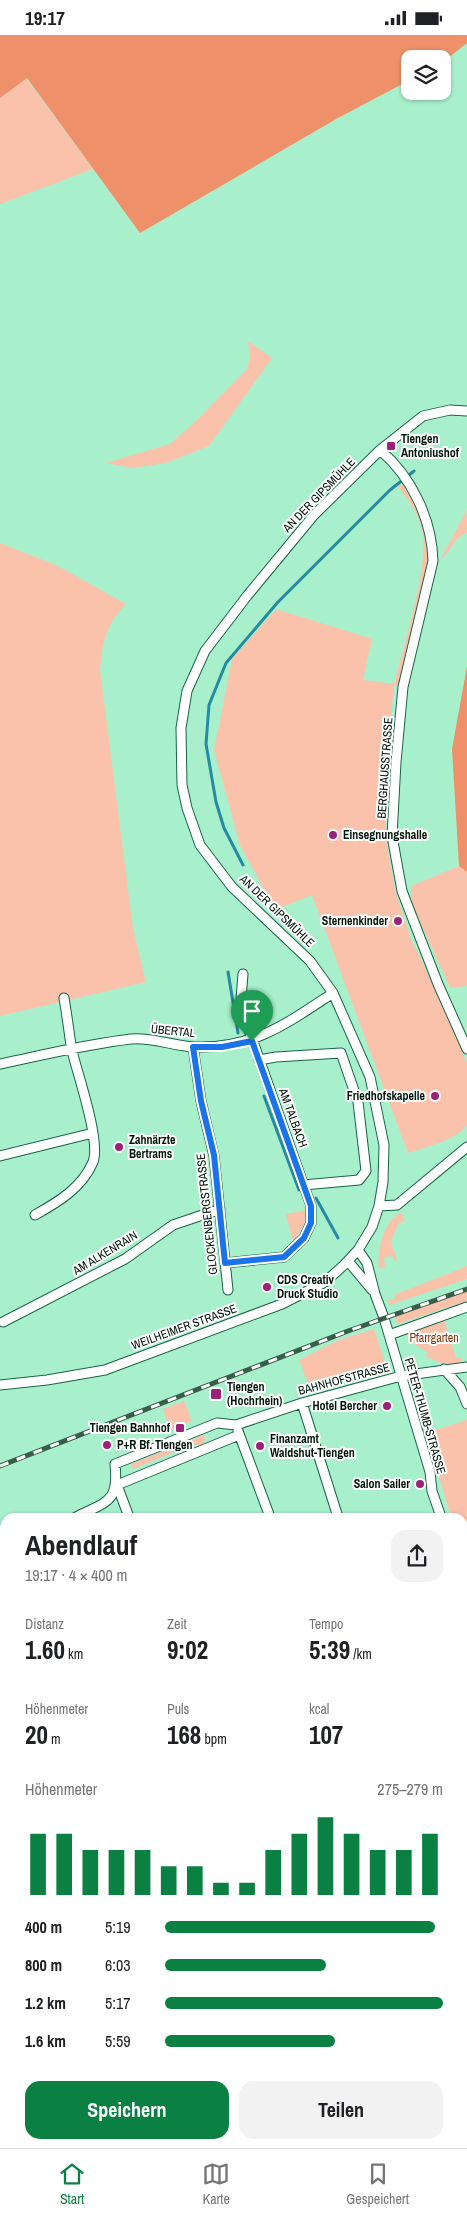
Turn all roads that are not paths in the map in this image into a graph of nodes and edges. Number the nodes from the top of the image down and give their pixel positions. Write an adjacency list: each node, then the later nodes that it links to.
1 (467, 411): 2 (street, AN DER GIPSMÜHLE)
2 (380, 451): 4 (street, AN DER GIPSMÜHLE); 9 (street, BERGHAUSSTRASSE)
3 (243, 974): 6 (street, AM TALBACH)
4 (333, 993): 6 (street, ÜBERTAL); 16 (street, AN DER GIPSMÜHLE)
5 (64, 998): 8 (street)
6 (252, 1041): 7 (street, ÜBERTAL); 10 (street, AM TALBACH)
7 (193, 1047): 8 (street, ÜBERTAL); 17 (street, GLOCKENBERGSTRASSE)
8 (72, 1049): 11 (street, ÜBERTAL); 12 (street)
9 (467, 1049)
10 (259, 1061): 15 (street, AM TALBACH); 15 (street)
11 (0, 1064)
12 (92, 1133): 14 (street); 18 (street)
13 (467, 1147): 16 (street)
14 (0, 1156)
15 (303, 1185): 21 (street, AM TALBACH)
16 (380, 1206): 19 (street, AN DER GIPSMÜHLE)
17 (220, 1209): 21 (street, GLOCKENBERGSTRASSE); 25 (street, AM ALKENRAIN)
18 (35, 1215)
19 (358, 1250): 20 (street, WEILHEIMER STRASSE); 23 (street, PETER-THUMB-STRASSE)
20 (348, 1261): 23 (street, PETER-THUMB-STRASSE); 30 (street, WEILHEIMER STRASSE)
21 (225, 1263): 22 (street, GLOCKENBERGSTRASSE)
22 (228, 1291)
23 (375, 1294): 26 (street, PETER-THUMB-STRASSE)
24 (467, 1307): 26 (street)
25 (3, 1321)
26 (389, 1335): 29 (street, PETER-THUMB-STRASSE)
27 (467, 1367): 28 (street, BAHNHOFSTRASSE)
28 (444, 1369): 29 (street, BAHNHOFSTRASSE); 32 (street)
29 (401, 1376): 31 (street, BAHNHOFSTRASSE); 40 (street, PETER-THUMB-STRASSE)
30 (0, 1385)
31 (302, 1403): 33 (street, BAHNHOFSTRASSE); 39 (street)
32 (467, 1404)
33 (236, 1425): 34 (street); 35 (street, BAHNHOFSTRASSE)
34 (239, 1435): 35 (street); 38 (street)
35 (117, 1485): 36 (street); 37 (street, BAHNHOFSTRASSE)
36 (84, 1513)
37 (128, 1513)
38 (268, 1513)
39 (337, 1513)
40 (440, 1513)

